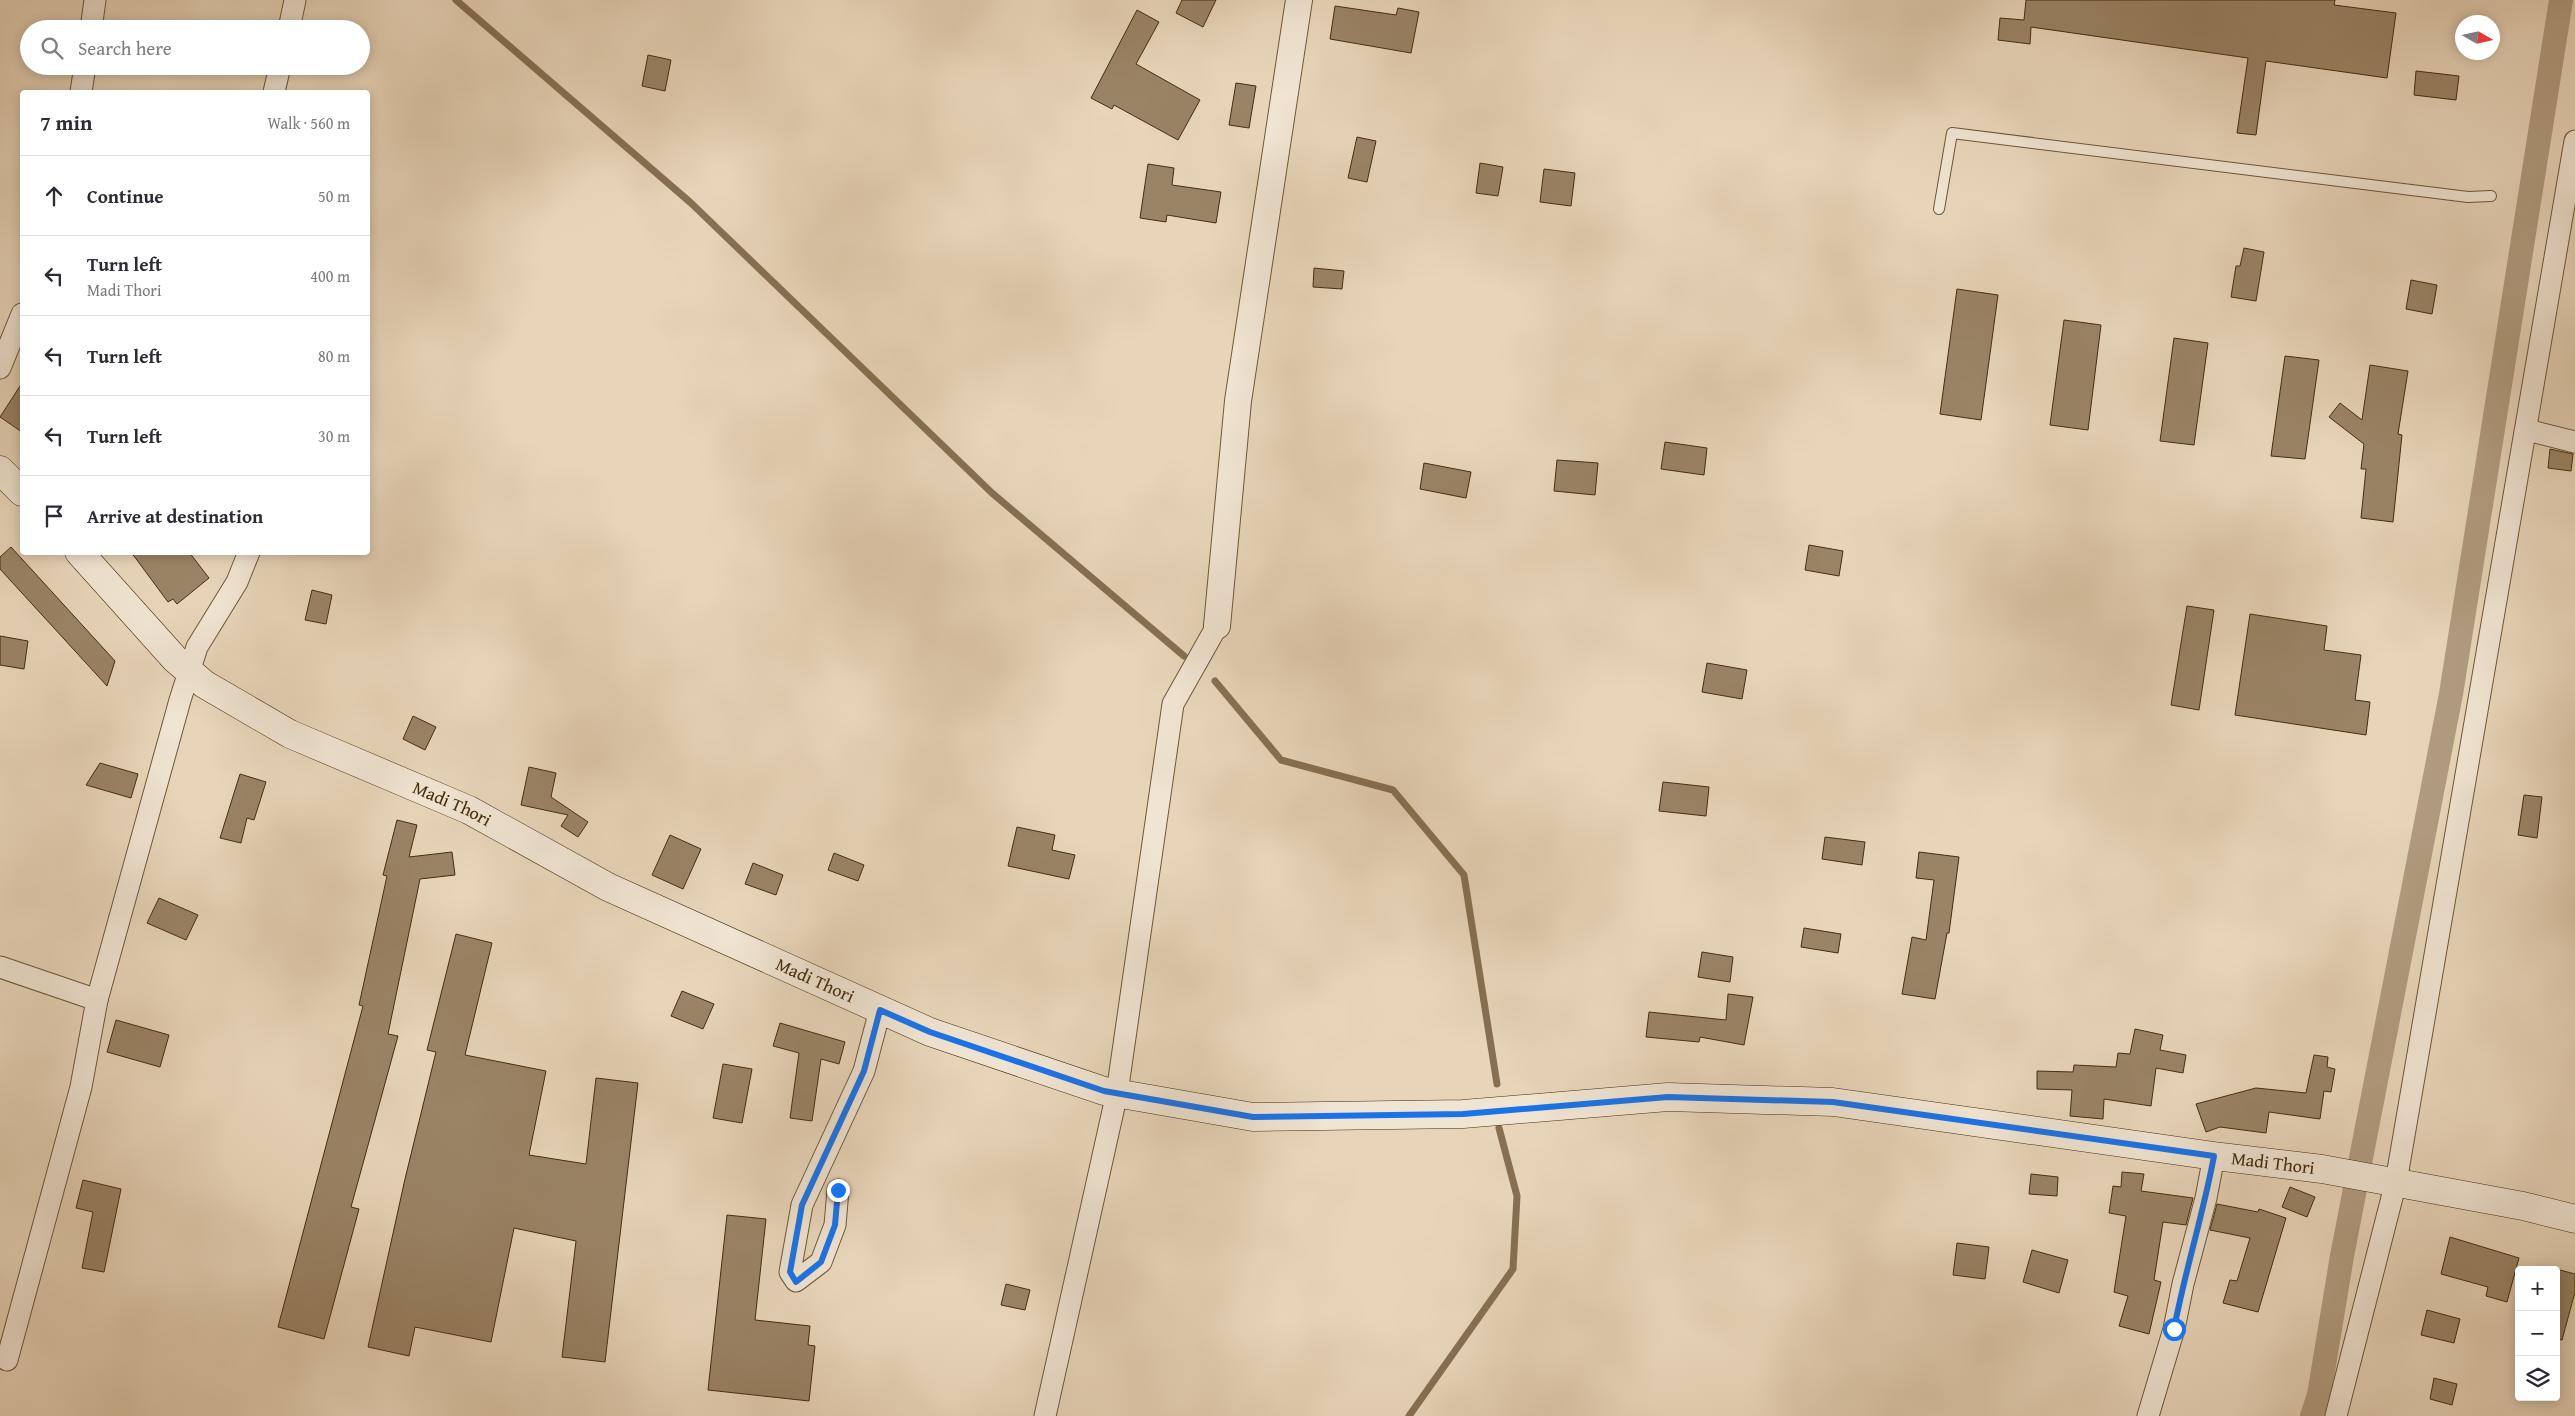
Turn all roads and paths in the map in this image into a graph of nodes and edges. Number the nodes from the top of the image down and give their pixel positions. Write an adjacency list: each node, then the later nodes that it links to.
1 (95, 0): 4 (street)
2 (295, 0): 5 (street)
3 (1299, 0): 21 (street)
4 (92, 20)
5 (290, 20)
6 (84, 75): 8 (street)
7 (278, 75): 9 (street)
8 (81, 90)
9 (274, 90)
10 (2575, 142): 15 (street)
11 (2490, 196): 12 (lane)
12 (1939, 209)
13 (20, 319): 14 (street)
14 (0, 368)
15 (2527, 430): 16 (street); 28 (street)
16 (2575, 442)
17 (0, 470): 18 (main road)
18 (20, 490)
19 (82, 555): 22 (main road, Madi Thori)
20 (248, 555): 22 (street)
21 (1217, 626): 26 (street)
22 (189, 671): 24 (street); 25 (main road, Madi Thori)
23 (0, 967): 24 (street)
24 (97, 1000): 31 (street)
25 (880, 1010): 26 (main road, Madi Thori); 29 (street)
26 (1117, 1093): 27 (main road, Madi Thori); 32 (street)
27 (2214, 1156): 28 (main road, Madi Thori); 33 (street)
28 (2386, 1181): 30 (main road, Madi Thori); 34 (street)
29 (838, 1190)
30 (2575, 1219)
31 (7, 1360)
32 (1045, 1416)
33 (2148, 1416)
34 (2336, 1416)

